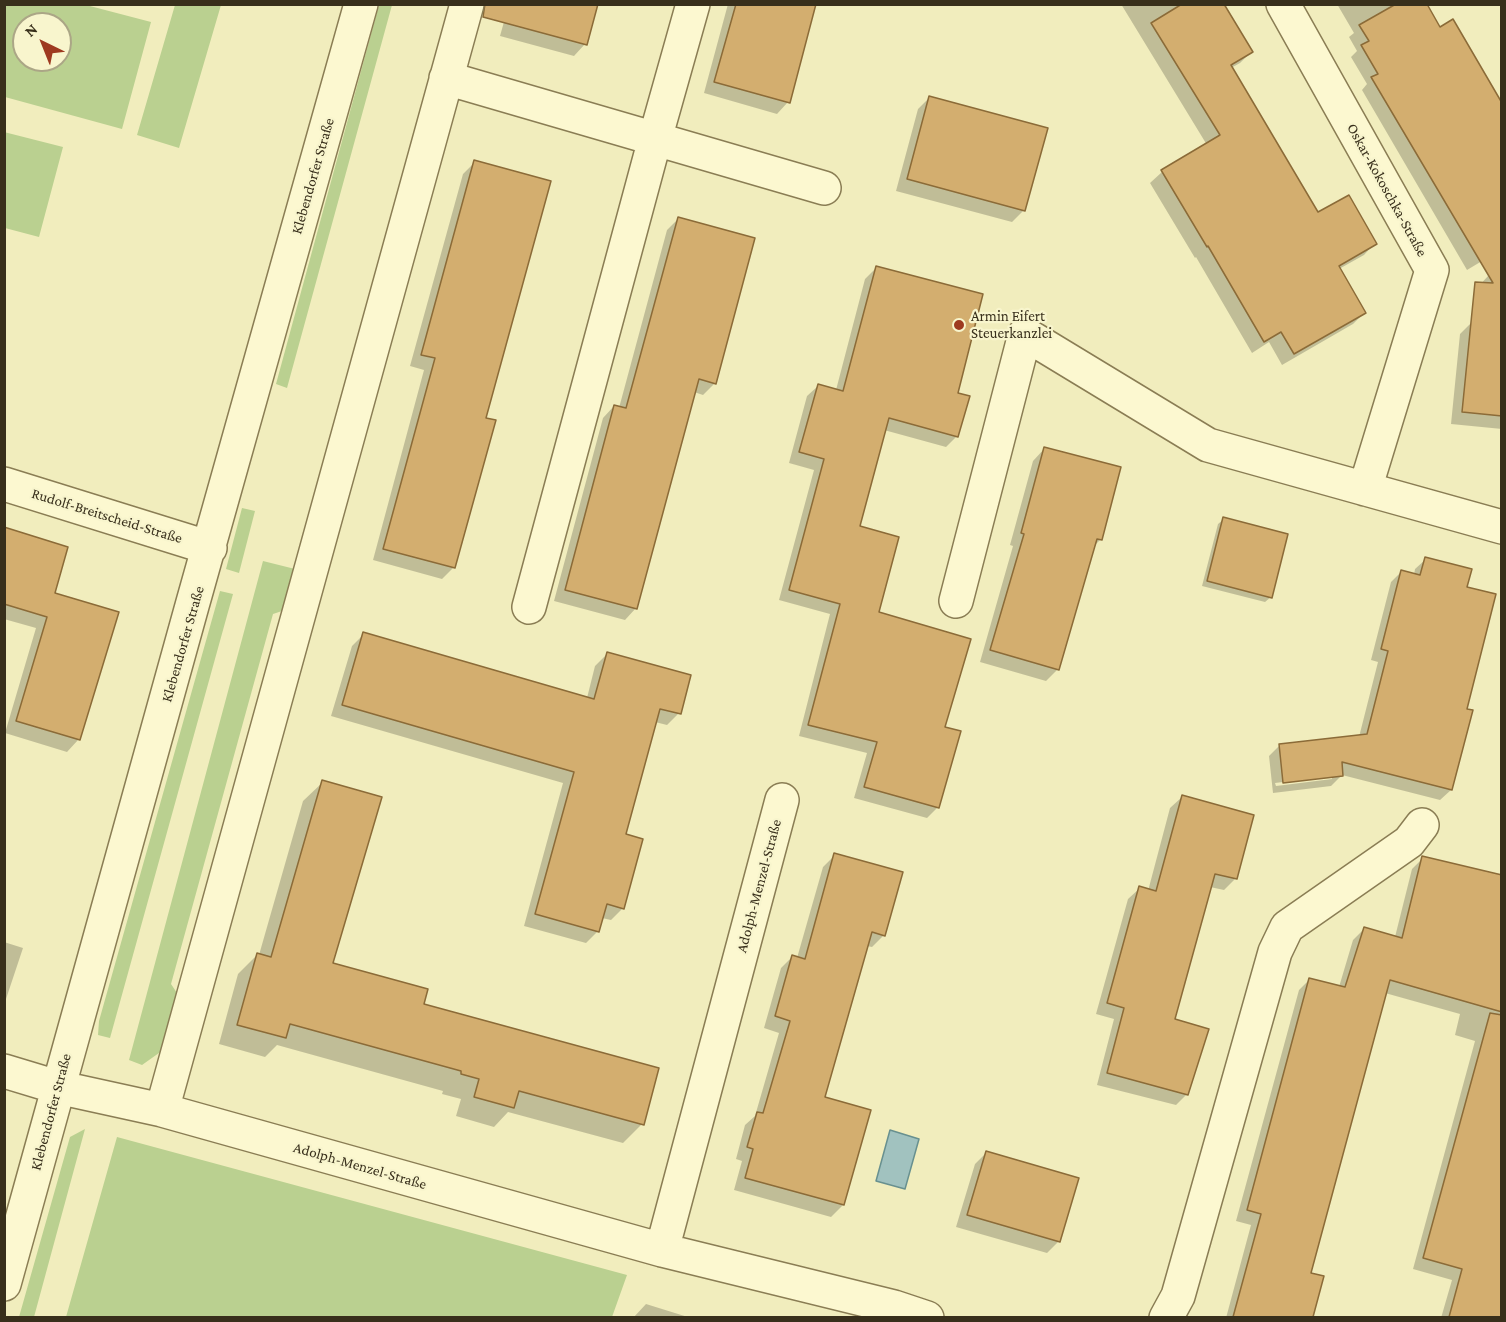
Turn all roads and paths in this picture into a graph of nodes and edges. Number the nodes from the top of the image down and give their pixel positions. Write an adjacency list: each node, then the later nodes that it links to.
1 (361, 4): 11 (street, Klebendorfer Straße)
2 (466, 4): 5 (street)
3 (693, 4): 6 (street)
4 (1283, 4): 9 (street, Oskar-Kokoschka-Straße)
5 (446, 78): 6 (street); 18 (street)
6 (655, 139): 7 (street); 13 (street)
7 (824, 188)
8 (4, 484): 11 (street, Rudolf-Breitscheid-Straße)
9 (1365, 489): 10 (street); 12 (street)
10 (1502, 527)
11 (210, 548): 17 (street, Klebendorfer Straße)
12 (956, 601)
13 (528, 607)
14 (782, 800): 19 (street, Adolph-Menzel-Straße)
15 (1422, 825): 23 (street)
16 (4, 1071): 17 (street, Adolph-Menzel-Straße)
17 (57, 1087): 18 (street, Adolph-Menzel-Straße); 20 (street, Klebendorfer Straße)
18 (162, 1110): 19 (street, Adolph-Menzel-Straße)
19 (662, 1250): 21 (street, Adolph-Menzel-Straße)
20 (4, 1284)
21 (892, 1312): 22 (street, Adolph-Menzel-Straße)
22 (927, 1317)
23 (1166, 1317)

